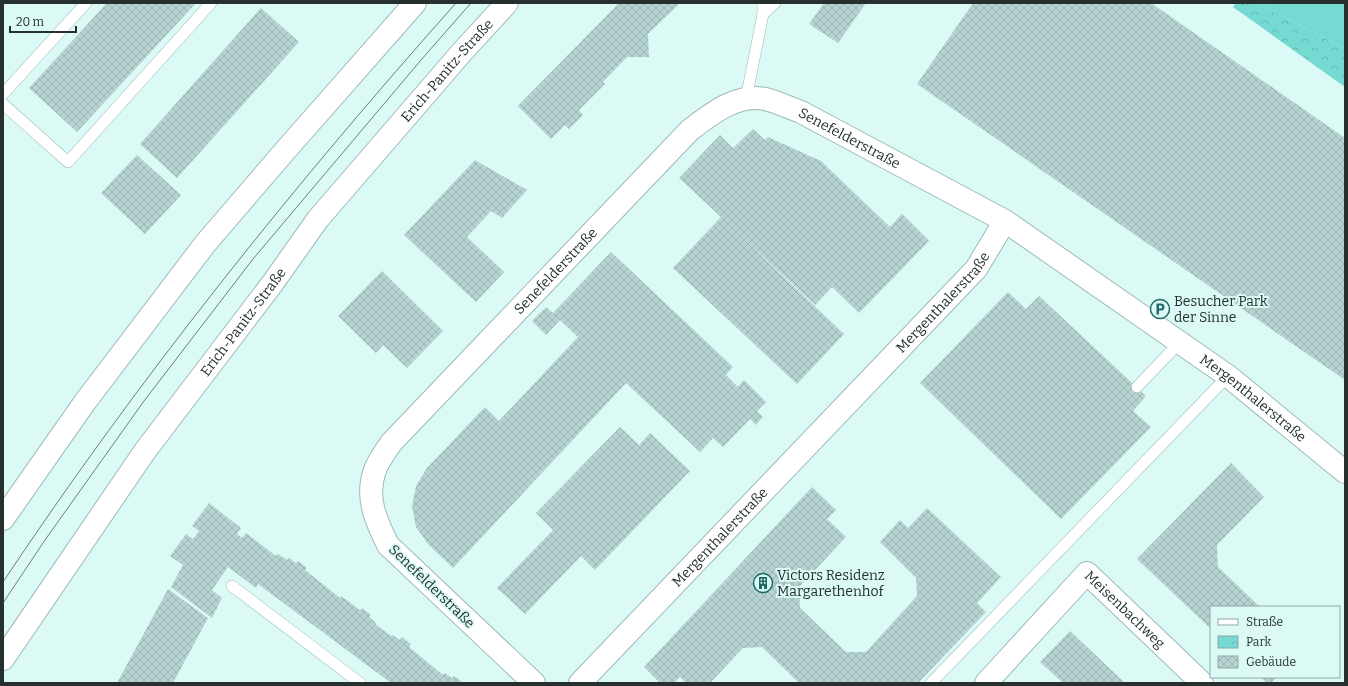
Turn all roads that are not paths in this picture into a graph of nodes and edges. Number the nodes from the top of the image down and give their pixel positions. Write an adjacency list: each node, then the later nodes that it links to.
1 (86, 3): 8 (lane)
2 (211, 3): 10 (lane)
3 (415, 3): 16 (street)
4 (507, 3): 18 (street, Erich-Panitz-Straße)
5 (763, 3): 7 (lane)
6 (775, 3): 7 (lane)
7 (763, 14): 9 (lane)
8 (3, 94)
9 (746, 99): 11 (street, Senefelderstraße); 20 (street, Senefelderstraße)
10 (3, 104)
11 (1005, 221): 12 (street, Mergenthalerstraße); 21 (street, Mergenthalerstraße)
12 (1180, 342): 13 (street, Mergenthalerstraße); 14 (lane)
13 (1228, 376): 15 (street, Mergenthalerstraße); 22 (lane)
14 (1136, 387)
15 (1345, 472)
16 (3, 519)
17 (232, 586): 19 (lane)
18 (3, 659)
19 (360, 683)
20 (534, 683)
21 (580, 683)
22 (932, 683)
23 (986, 683): 24 (street, Meisenbachweg)
24 (1202, 683)

